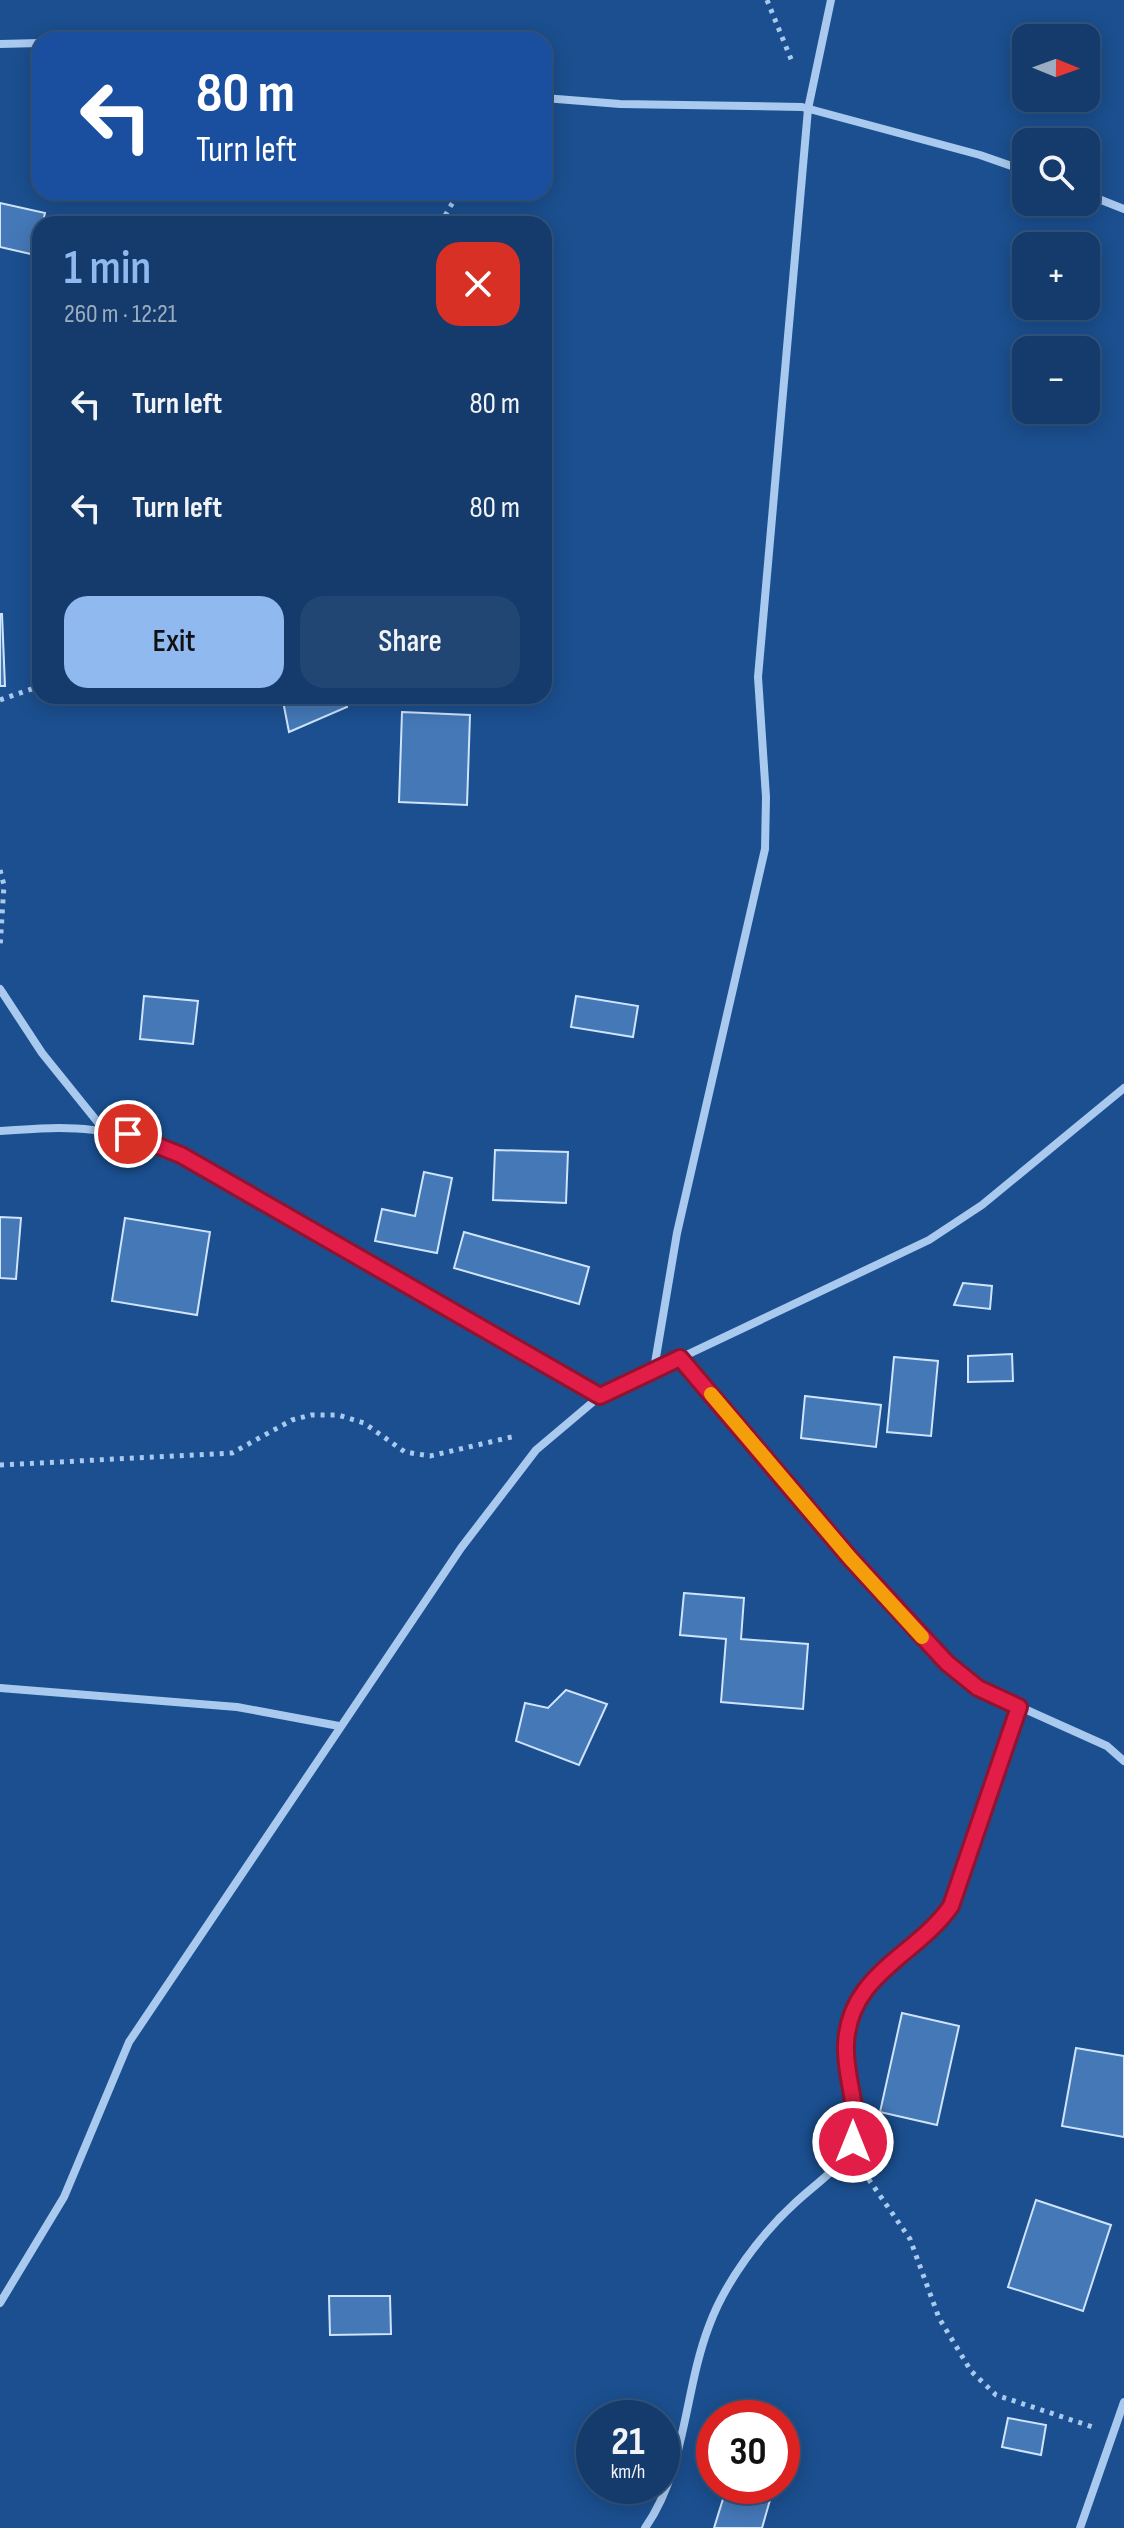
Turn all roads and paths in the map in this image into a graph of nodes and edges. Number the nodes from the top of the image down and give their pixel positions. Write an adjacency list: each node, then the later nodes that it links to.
1 (767, 0): 6 (path)
2 (831, 0): 6 (street)
3 (32, 43): 4 (street)
4 (0, 44)
5 (552, 99): 6 (street)
6 (809, 105): 7 (street); 19 (street)
7 (1012, 166)
8 (1100, 200): 9 (street)
9 (1124, 209)
10 (32, 689): 11 (path)
11 (0, 700)
12 (0, 870): 13 (path)
13 (0, 948)
14 (0, 989): 16 (street)
15 (1124, 1088): 18 (street)
16 (105, 1130): 17 (street); 20 (street)
17 (0, 1131)
18 (680, 1358): 19 (street); 24 (street)
19 (654, 1369): 20 (street)
20 (600, 1396): 25 (street)
21 (522, 1434): 22 (path)
22 (0, 1465)
23 (0, 1688): 25 (street)
24 (1019, 1707): 26 (street); 27 (street)
25 (339, 1726): 28 (street)
26 (1124, 1761)
27 (849, 2150): 30 (path); 31 (street)
28 (0, 2303)
29 (1124, 2402): 30 (street)
30 (1114, 2433): 34 (street)
31 (654, 2516): 32 (street); 33 (street)
32 (645, 2528)
33 (655, 2528)
34 (1080, 2528)

